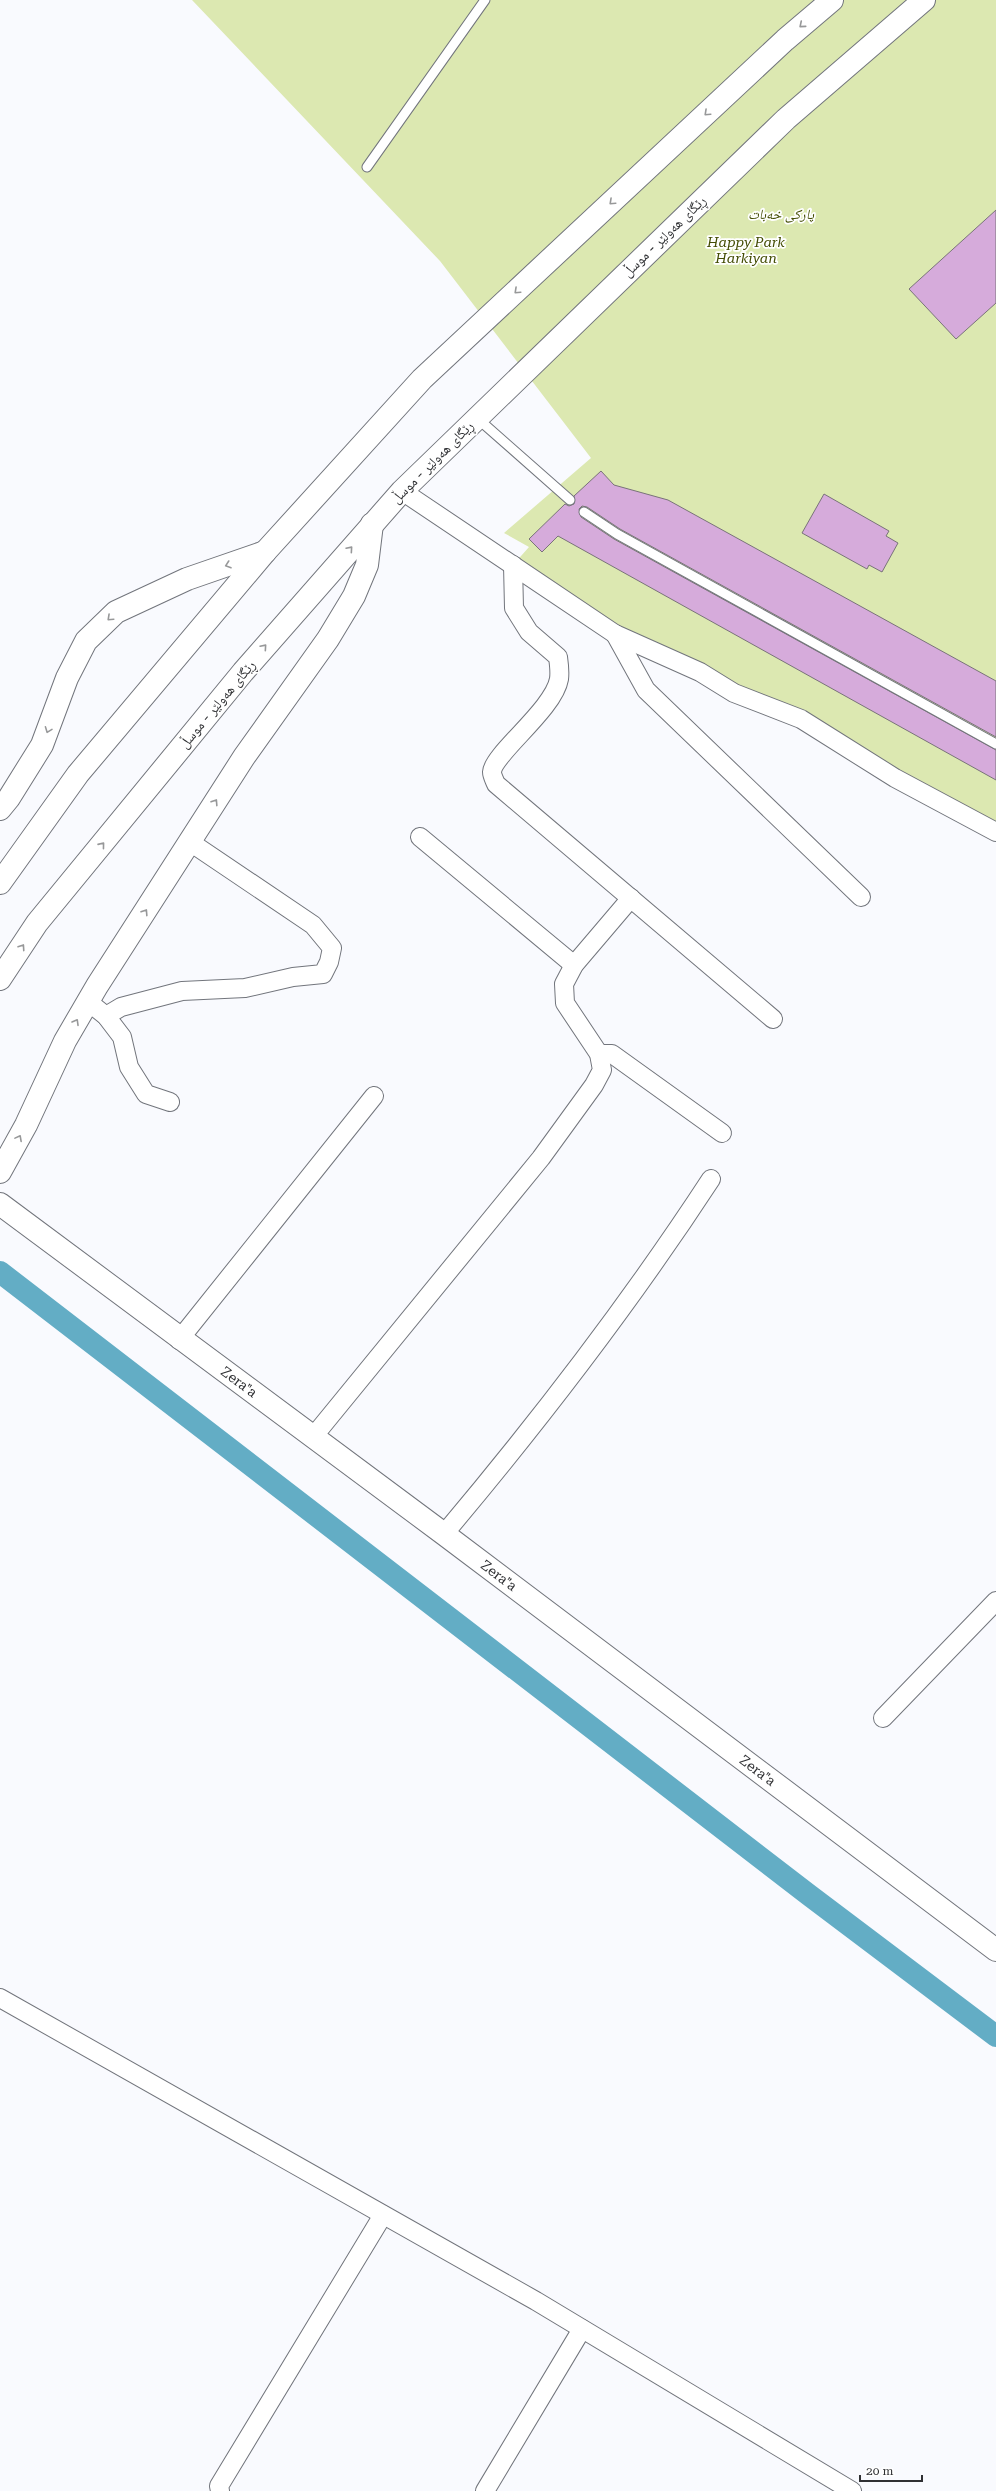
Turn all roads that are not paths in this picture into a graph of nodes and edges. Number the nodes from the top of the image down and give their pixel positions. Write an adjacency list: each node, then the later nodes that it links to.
1 (485, 0): 4 (lane)
2 (832, 0): 10 (main road, one-way to 10)
3 (924, 0): 5 (main road, ڕێگای هەولێر - موسڵ)
4 (367, 167)
5 (477, 418): 6 (main road, ڕێگای هەولێر - موسڵ); 7 (lane)
6 (402, 491): 9 (main road, ڕێگای هەولێر - موسڵ); 11 (street)
7 (570, 500)
8 (584, 512): 13 (lane)
9 (372, 524): 17 (main road, one-way to 9); 22 (main road, ڕێگای هەولێر - موسڵ, one-way to 9)
10 (265, 552): 14 (main road, one-way to 14); 18 (main road)
11 (513, 565): 12 (street); 20 (street)
12 (615, 634): 15 (street); 19 (street)
13 (996, 744)
14 (0, 809)
15 (996, 832)
16 (420, 837): 21 (street)
17 (190, 842): 23 (main road, one-way to 17); 24 (street)
18 (0, 884)
19 (860, 897)
20 (631, 898): 21 (street); 25 (street)
21 (574, 965): 26 (street)
22 (0, 979)
23 (88, 1001): 24 (street); 30 (main road, one-way to 23)
24 (106, 1016): 28 (street)
25 (773, 1019)
26 (599, 1054): 29 (street); 34 (street)
27 (374, 1096): 33 (street)
28 (170, 1102)
29 (722, 1133)
30 (0, 1172)
31 (711, 1179): 35 (street)
32 (0, 1204): 33 (main road, Zera"a)
33 (179, 1340): 34 (main road, Zera"a)
34 (313, 1437): 35 (main road, Zera"a)
35 (444, 1534): 38 (main road, Zera"a)
36 (996, 1602): 37 (street)
37 (883, 1718)
38 (996, 1950)
39 (0, 1998): 40 (street)
40 (383, 2215): 41 (street); 42 (street)
41 (582, 2329): 43 (street); 44 (street)
42 (220, 2491)
43 (485, 2491)
44 (852, 2491)

